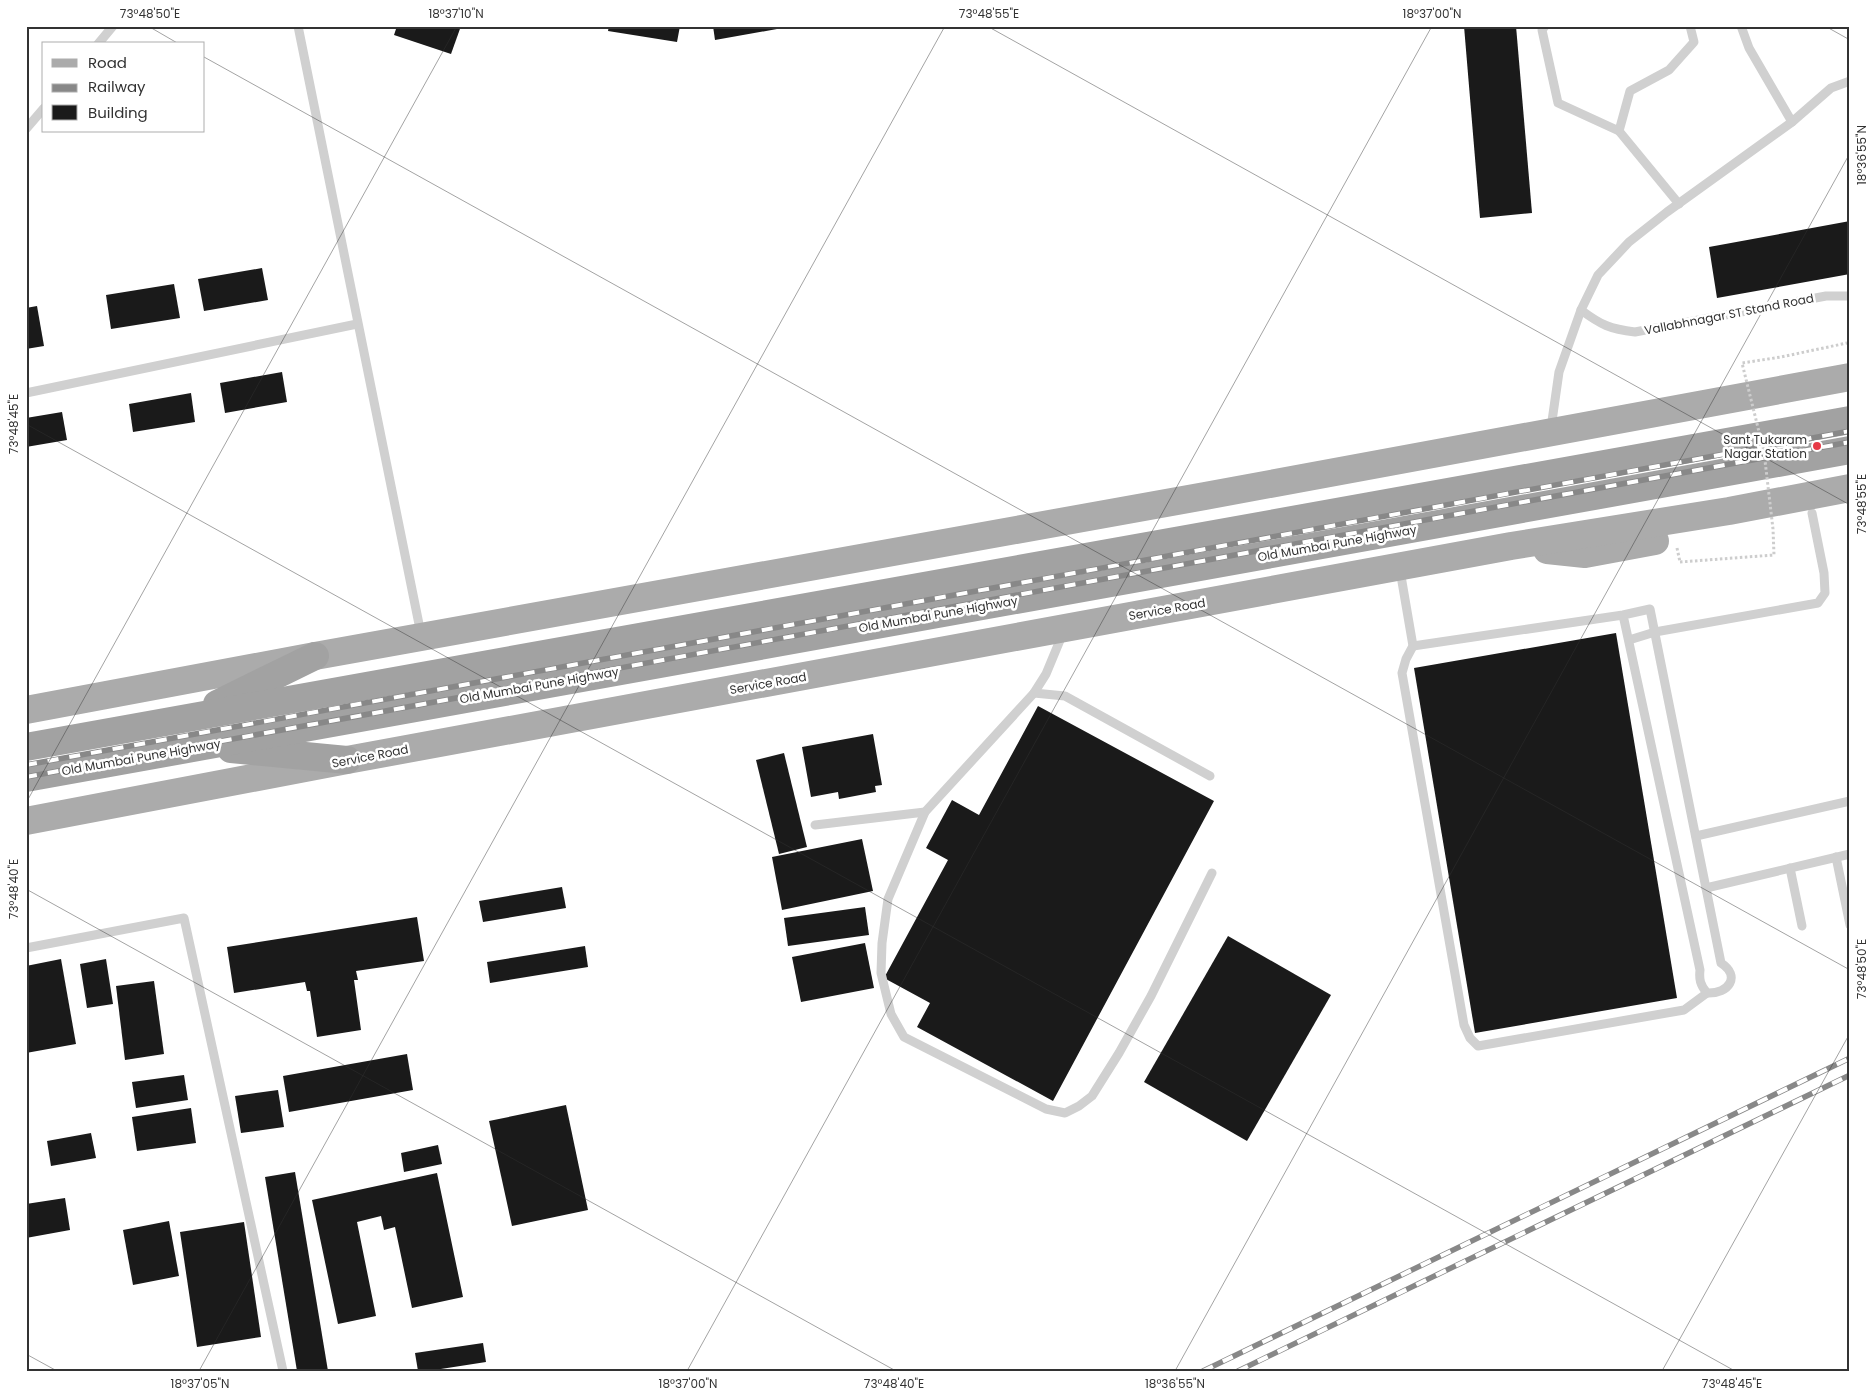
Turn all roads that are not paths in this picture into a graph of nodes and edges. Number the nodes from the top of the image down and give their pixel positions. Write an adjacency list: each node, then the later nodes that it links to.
1 (113, 26): 6 (lane)
2 (298, 26): 15 (lane)
3 (1545, 26): 11 (lane)
4 (1690, 26): 11 (lane)
5 (1740, 26): 9 (lane)
6 (100, 42)
7 (1850, 81): 9 (lane)
8 (42, 110): 10 (lane)
9 (1792, 122): 12 (lane)
10 (26, 128)
11 (1620, 131): 12 (lane)
12 (1679, 204): 14 (lane)
13 (1850, 296): 14 (lane, Vallabhnagar ST Stand Road)
14 (1582, 310): 19 (lane)
15 (357, 324): 17 (lane); 29 (lane)
16 (1850, 377): 19 (main road)
17 (26, 394)
18 (1850, 420): 35 (highway)
19 (1551, 432): 29 (main road)
20 (1850, 450): 36 (highway, Old Mumbai Pune Highway)
21 (1850, 488): 24 (main road, Service Road)
22 (1850, 506): 23 (main road)
23 (1812, 513): 24 (main road); 28 (lane)
24 (1511, 546): 25 (main road, Service Road)
25 (1399, 566): 27 (main road, Service Road); 31 (lane)
26 (1623, 615): 28 (lane); 30 (lane); 31 (lane)
27 (1065, 628): 33 (lane); 38 (main road, Service Road)
28 (1655, 632): 30 (lane); 45 (lane)
29 (421, 637): 32 (main road)
30 (1629, 640): 54 (lane)
31 (1413, 646): 54 (lane)
32 (315, 656): 34 (main road); 35 (highway)
33 (1034, 693): 39 (lane); 42 (lane)
34 (26, 710)
35 (189, 718): 37 (highway)
36 (197, 746): 38 (highway); 40 (highway, Old Mumbai Pune Highway)
37 (26, 747)
38 (347, 760): 43 (main road, Service Road)
39 (1210, 776)
40 (26, 778)
41 (1850, 801): 45 (lane)
42 (925, 812): 44 (lane); 49 (lane)
43 (26, 822)
44 (814, 825)
45 (1696, 836): 50 (lane)
46 (1850, 854): 47 (lane)
47 (1836, 857): 48 (lane); 51 (lane)
48 (1790, 868): 50 (lane); 52 (lane)
49 (1212, 873)
50 (1706, 888): 54 (lane)
51 (1850, 925)
52 (1802, 926)
53 (26, 948): 55 (lane)
54 (1707, 993)
55 (282, 1371)

